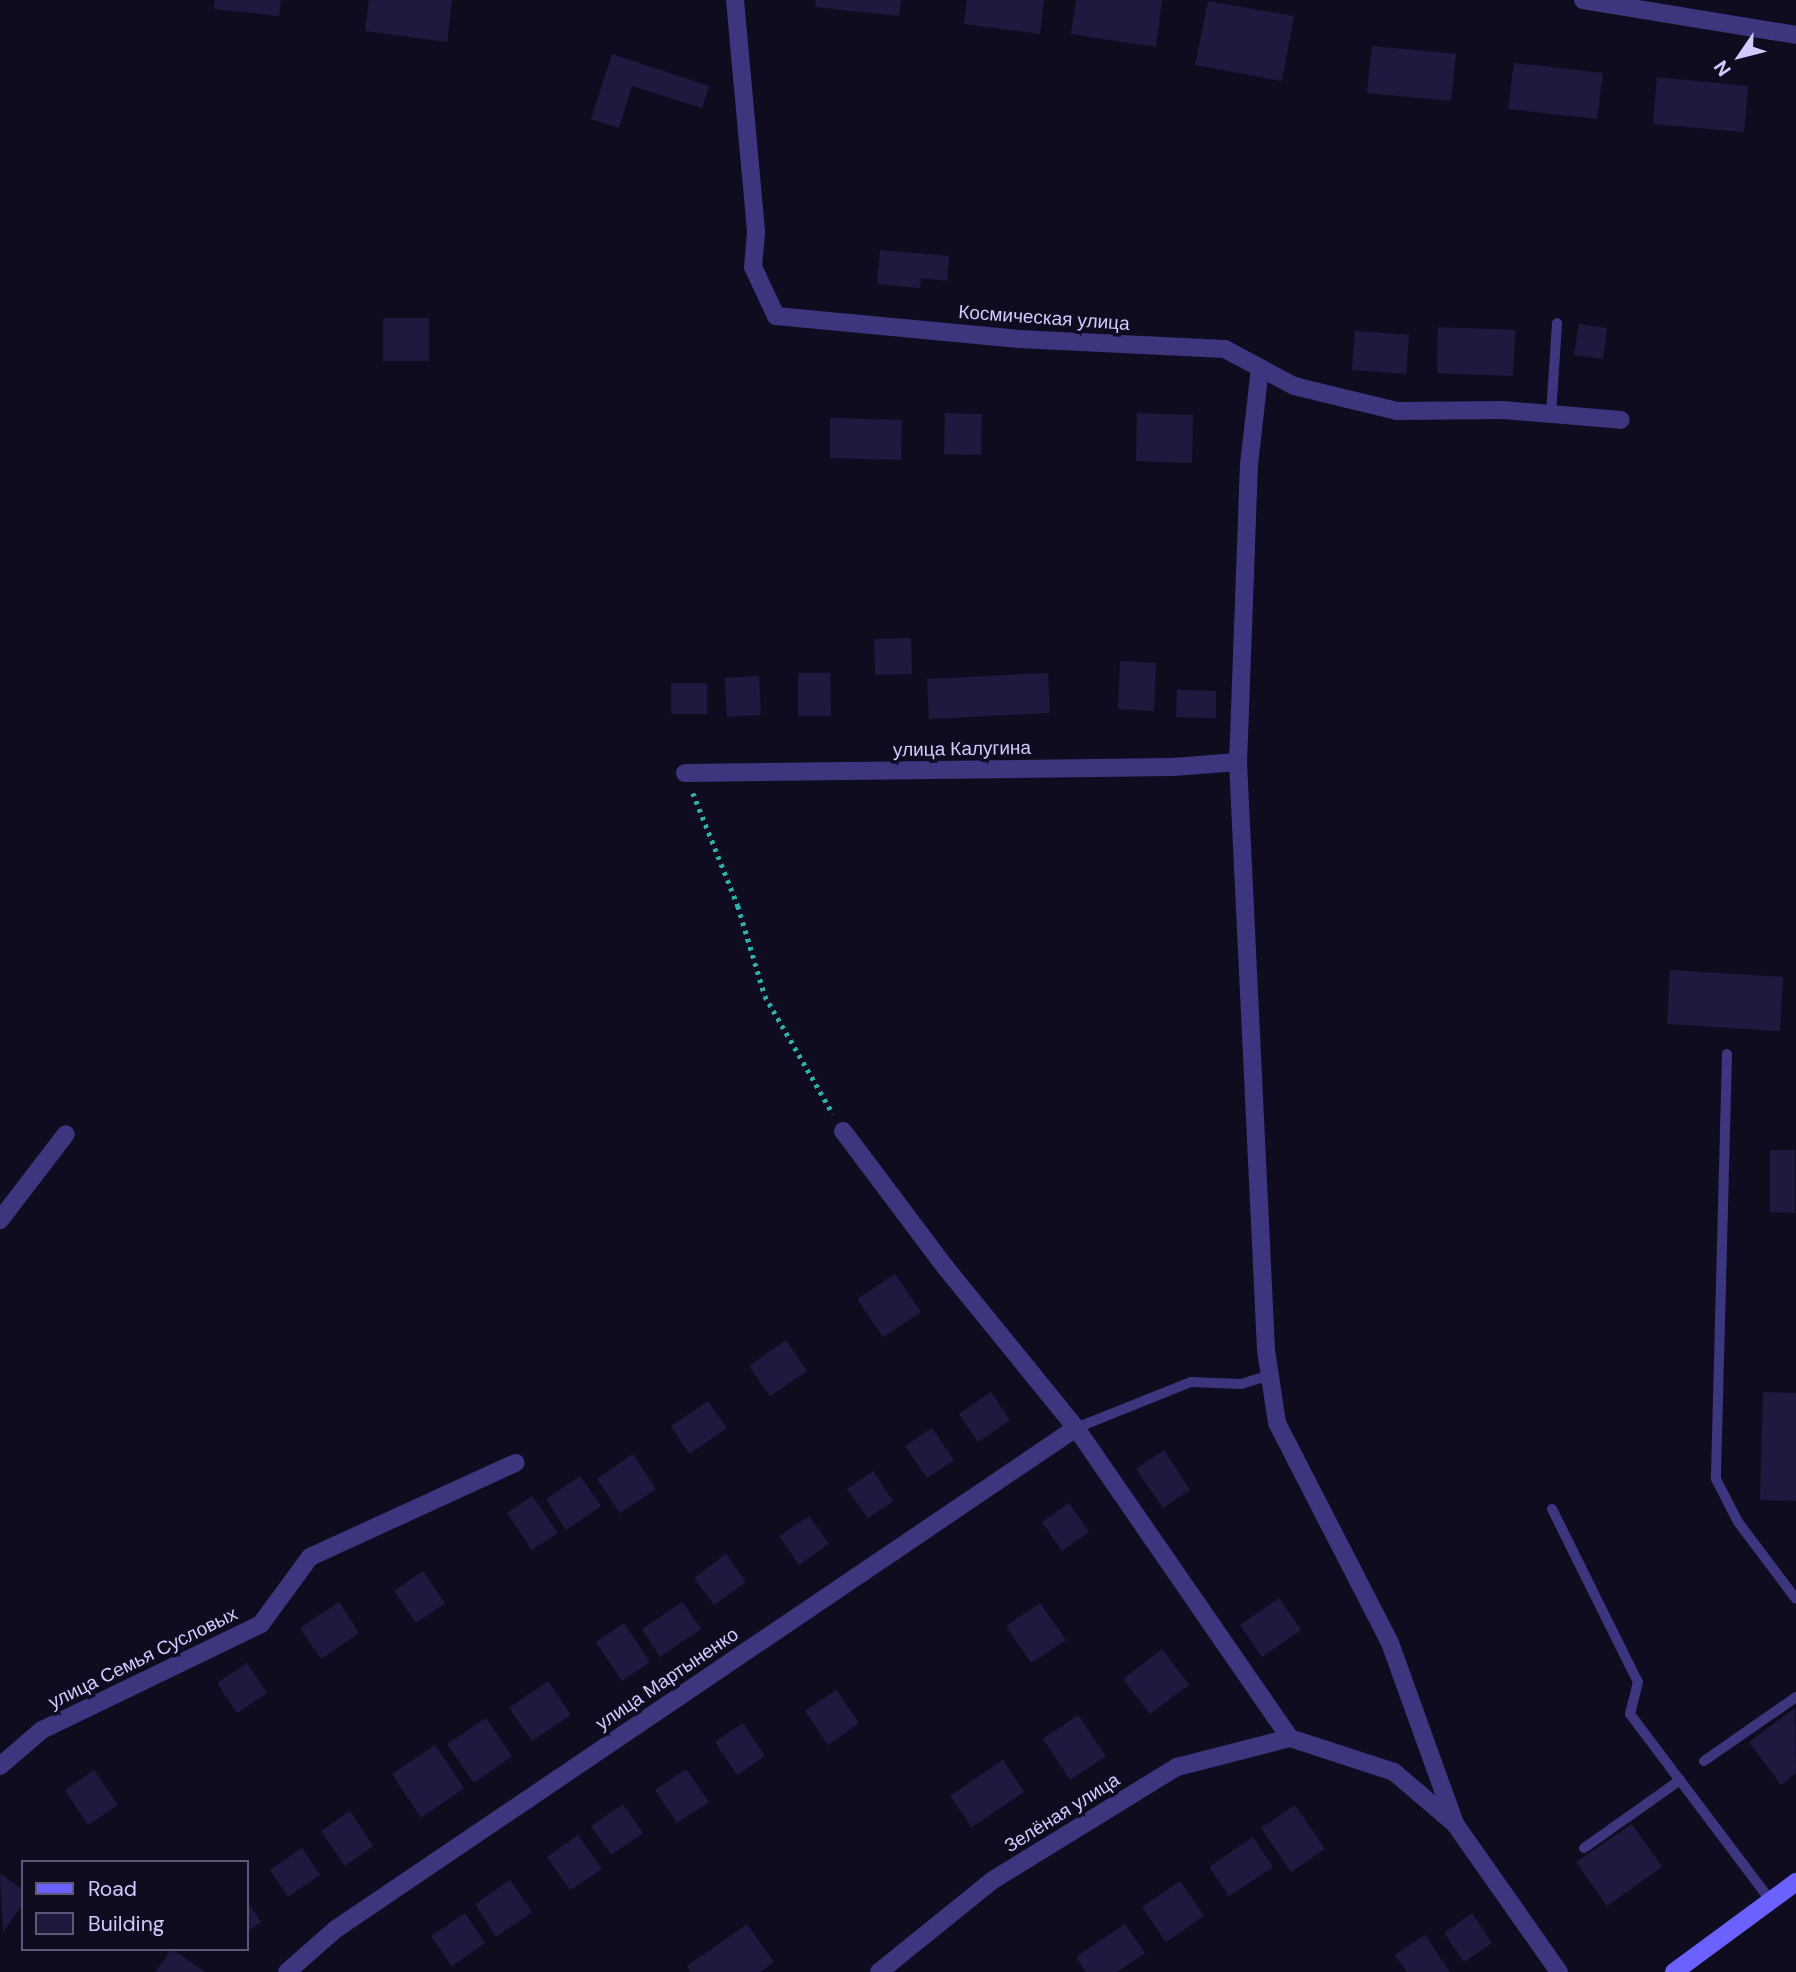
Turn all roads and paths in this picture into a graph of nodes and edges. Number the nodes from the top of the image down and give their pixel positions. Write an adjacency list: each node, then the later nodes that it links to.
1 (735, 0): 5 (street, Космическая улица)
2 (1584, 0): 3 (street)
3 (1796, 34)
4 (1557, 323): 6 (lane)
5 (1260, 368): 6 (street, Космическая улица); 8 (street)
6 (1551, 414): 7 (street, Космическая улица)
7 (1621, 420)
8 (1238, 762): 9 (street, улица Калугина); 14 (street)
9 (685, 773): 11 (path)
10 (1727, 1054): 18 (lane)
11 (843, 1131): 15 (street)
12 (66, 1133): 13 (street)
13 (0, 1220)
14 (1270, 1375): 15 (lane); 24 (street)
15 (1076, 1428): 20 (street); 28 (street, улица Мартыненко)
16 (515, 1463): 22 (street, улица Семья Сусловых)
17 (1552, 1509): 23 (lane)
18 (1796, 1599)
19 (1796, 1697): 21 (lane)
20 (1290, 1738): 24 (street); 29 (street, Зелёная улица)
21 (1704, 1761)
22 (0, 1766)
23 (1680, 1780): 25 (lane); 27 (lane)
24 (1455, 1825): 30 (street)
25 (1584, 1848)
26 (1796, 1882): 27 (main road)
27 (1771, 1901): 31 (main road)
28 (287, 1972)
29 (879, 1972)
30 (1559, 1972)
31 (1674, 1972)

